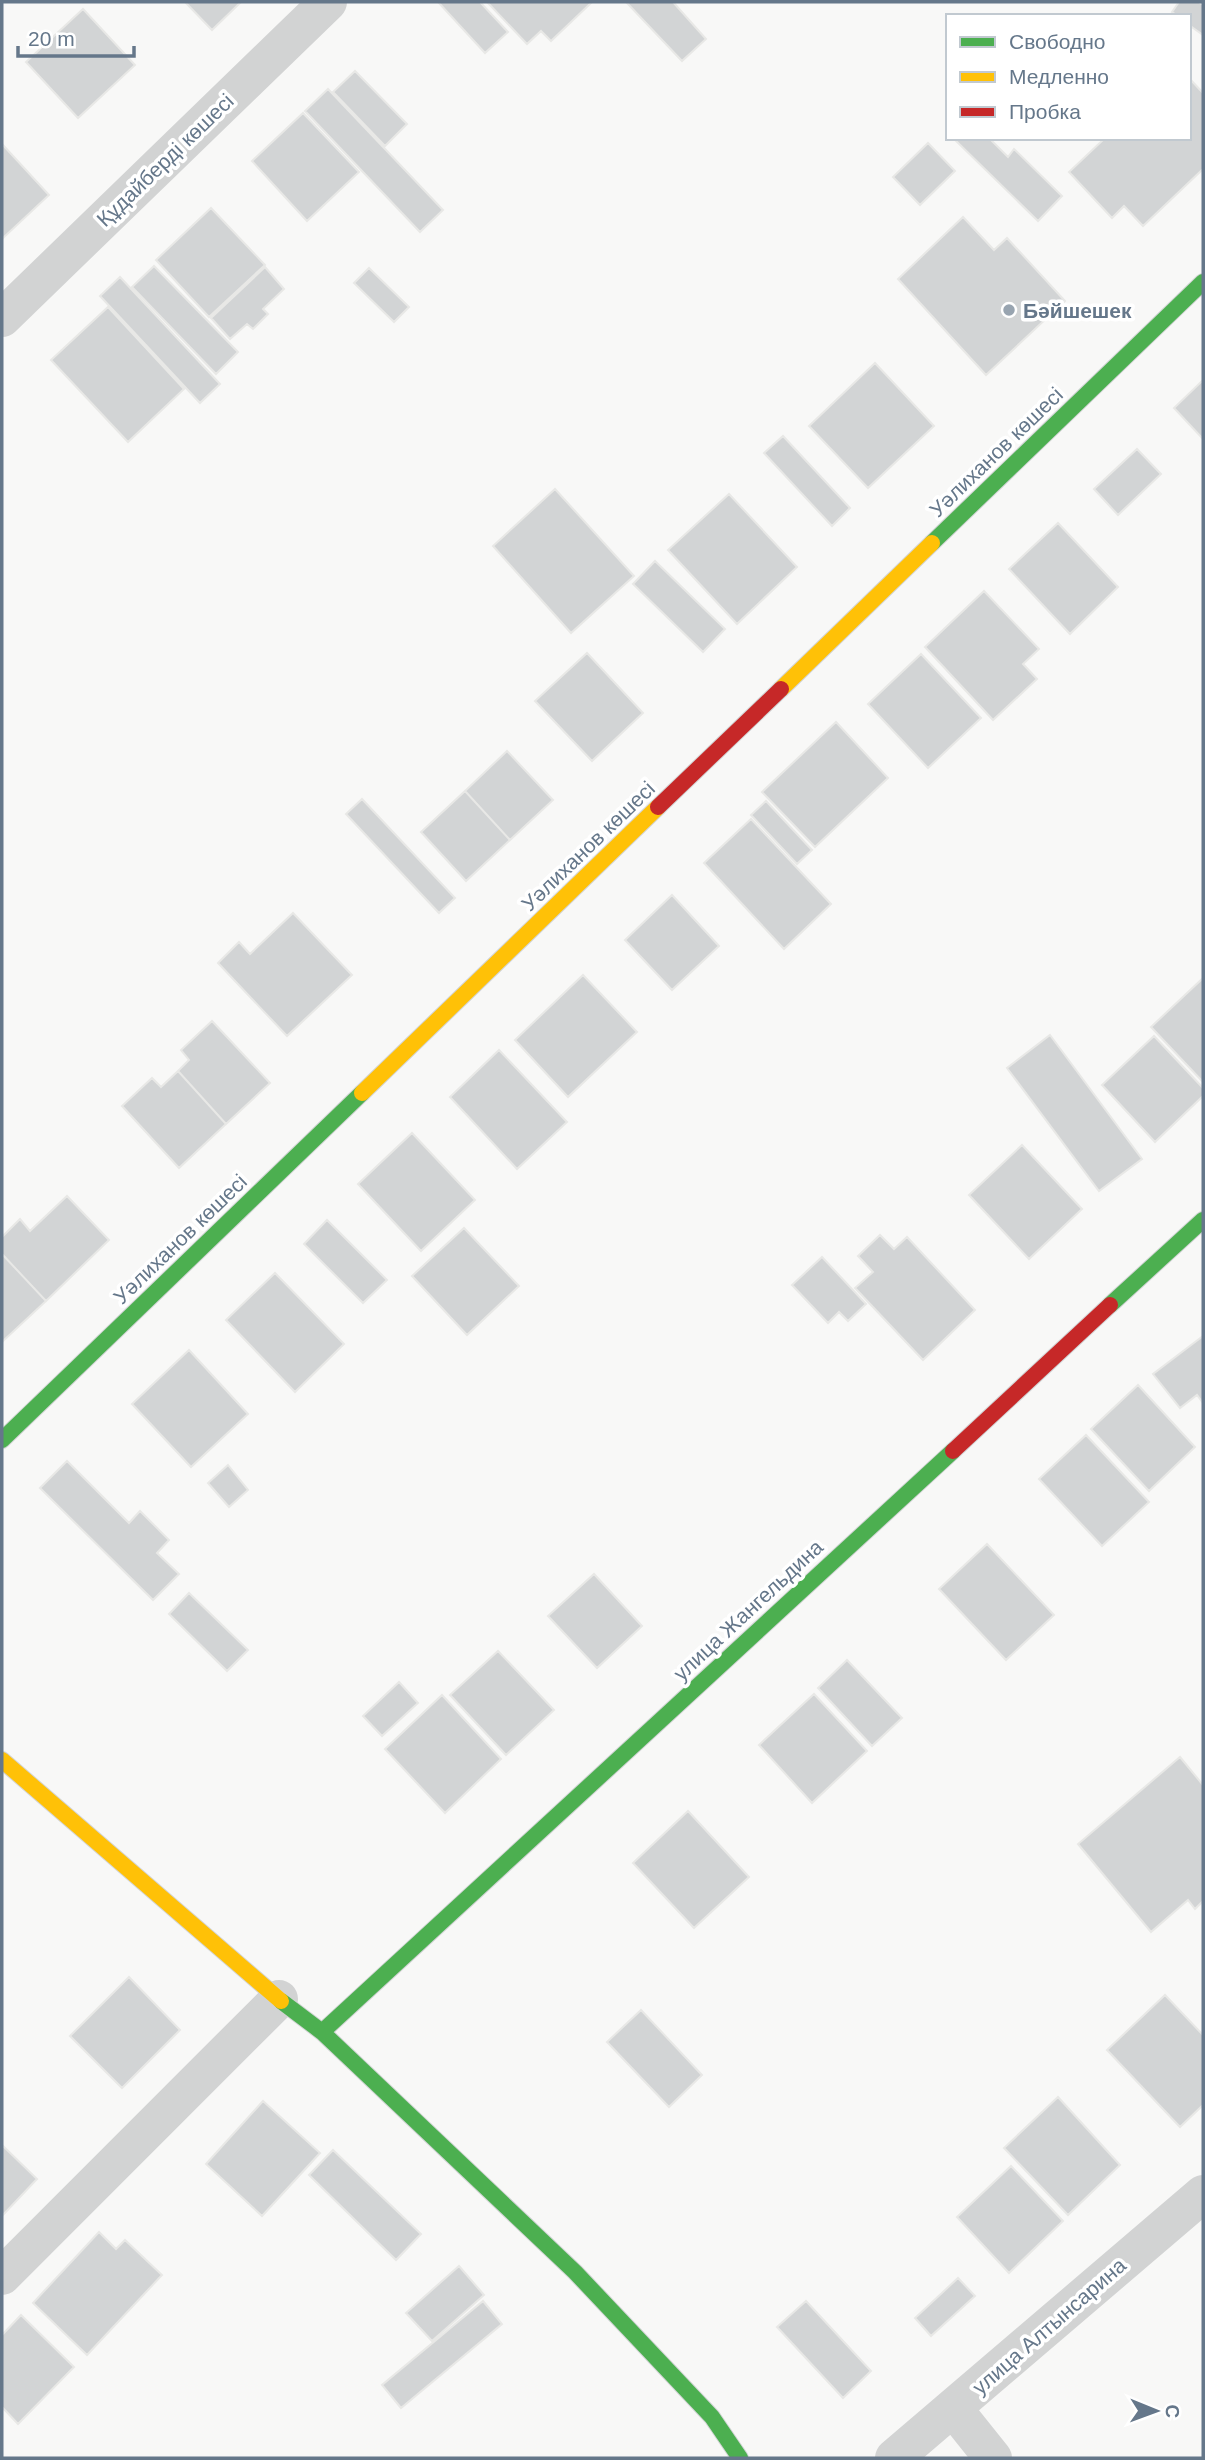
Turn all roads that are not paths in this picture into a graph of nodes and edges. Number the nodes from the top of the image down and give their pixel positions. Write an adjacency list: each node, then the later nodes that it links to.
1 (328, 2): 3 (street, Құдайберді көшесі)
2 (1203, 282): 5 (street, Уәлиханов көшесі)
3 (2, 318)
4 (1203, 1220): 8 (street, улица Жангельдина)
5 (2, 1440)
6 (2, 1760): 7 (street)
7 (279, 1999): 8 (street); 10 (street)
8 (322, 2032): 12 (street)
9 (1203, 2194): 11 (street, улица Алтынсарина)
10 (2, 2276)
11 (953, 2407): 13 (street, улица Алтынсарина); 14 (street)
12 (740, 2458)
13 (894, 2458)
14 (993, 2458)

